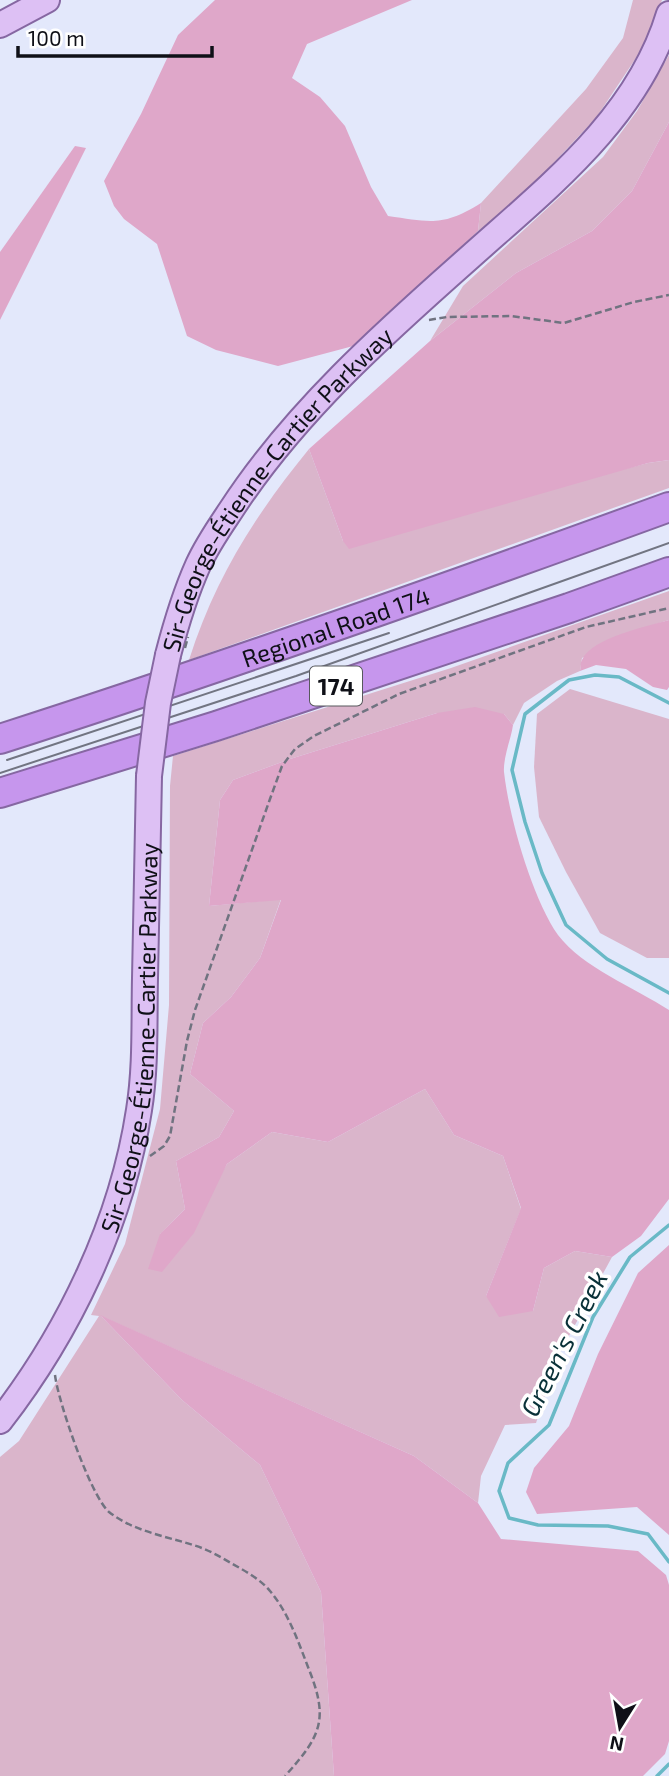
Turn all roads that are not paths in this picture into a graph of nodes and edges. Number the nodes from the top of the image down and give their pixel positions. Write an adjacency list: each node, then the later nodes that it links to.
1 (47, 0): 3 (main road)
2 (669, 14): 8 (main road, Sir-George-Étienne-Cartier Parkway, bridge)
3 (0, 25)
4 (669, 507): 6 (highway, Regional Road 174 / 174)
5 (669, 572): 7 (highway, 174)
6 (0, 740)
7 (0, 793)
8 (0, 1421)

